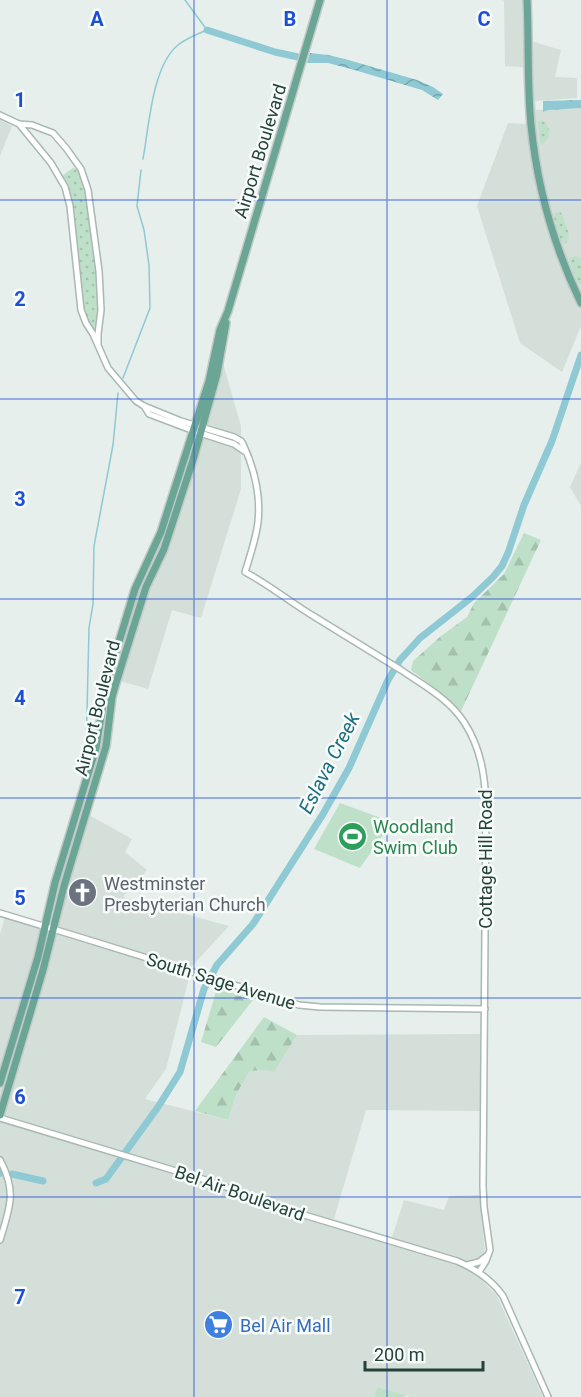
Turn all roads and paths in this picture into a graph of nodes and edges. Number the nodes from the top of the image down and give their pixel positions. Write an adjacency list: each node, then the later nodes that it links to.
1 (320, 0): 7 (main road, Airport Boulevard)
2 (527, 0): 5 (main road)
3 (0, 115): 4 (street)
4 (19, 124): 6 (street); 6 (street)
5 (581, 303)
6 (99, 349): 7 (street)
7 (198, 429): 8 (street); 11 (main road, Airport Boulevard); 12 (main road, Airport Boulevard)
8 (248, 563): 9 (street); 9 (street, Cottage Hill Road)
9 (255, 578): 13 (street, Cottage Hill Road)
10 (0, 913): 11 (street, South Sage Avenue)
11 (45, 927): 12 (street, South Sage Avenue); 14 (main road, Airport Boulevard)
12 (53, 929): 13 (street, South Sage Avenue); 15 (main road, Airport Boulevard)
13 (485, 1009): 18 (street, Cottage Hill Road)
14 (0, 1083)
15 (0, 1116): 19 (street, Bel Air Boulevard)
16 (0, 1160): 17 (street)
17 (0, 1240)
18 (489, 1254): 19 (street); 20 (street); 21 (street, Cottage Hill Road)
19 (467, 1265): 20 (street, Bel Air Boulevard)
20 (479, 1272): 21 (street, Cottage Hill Road)
21 (492, 1282): 22 (street, Cottage Hill Road)
22 (548, 1397)

